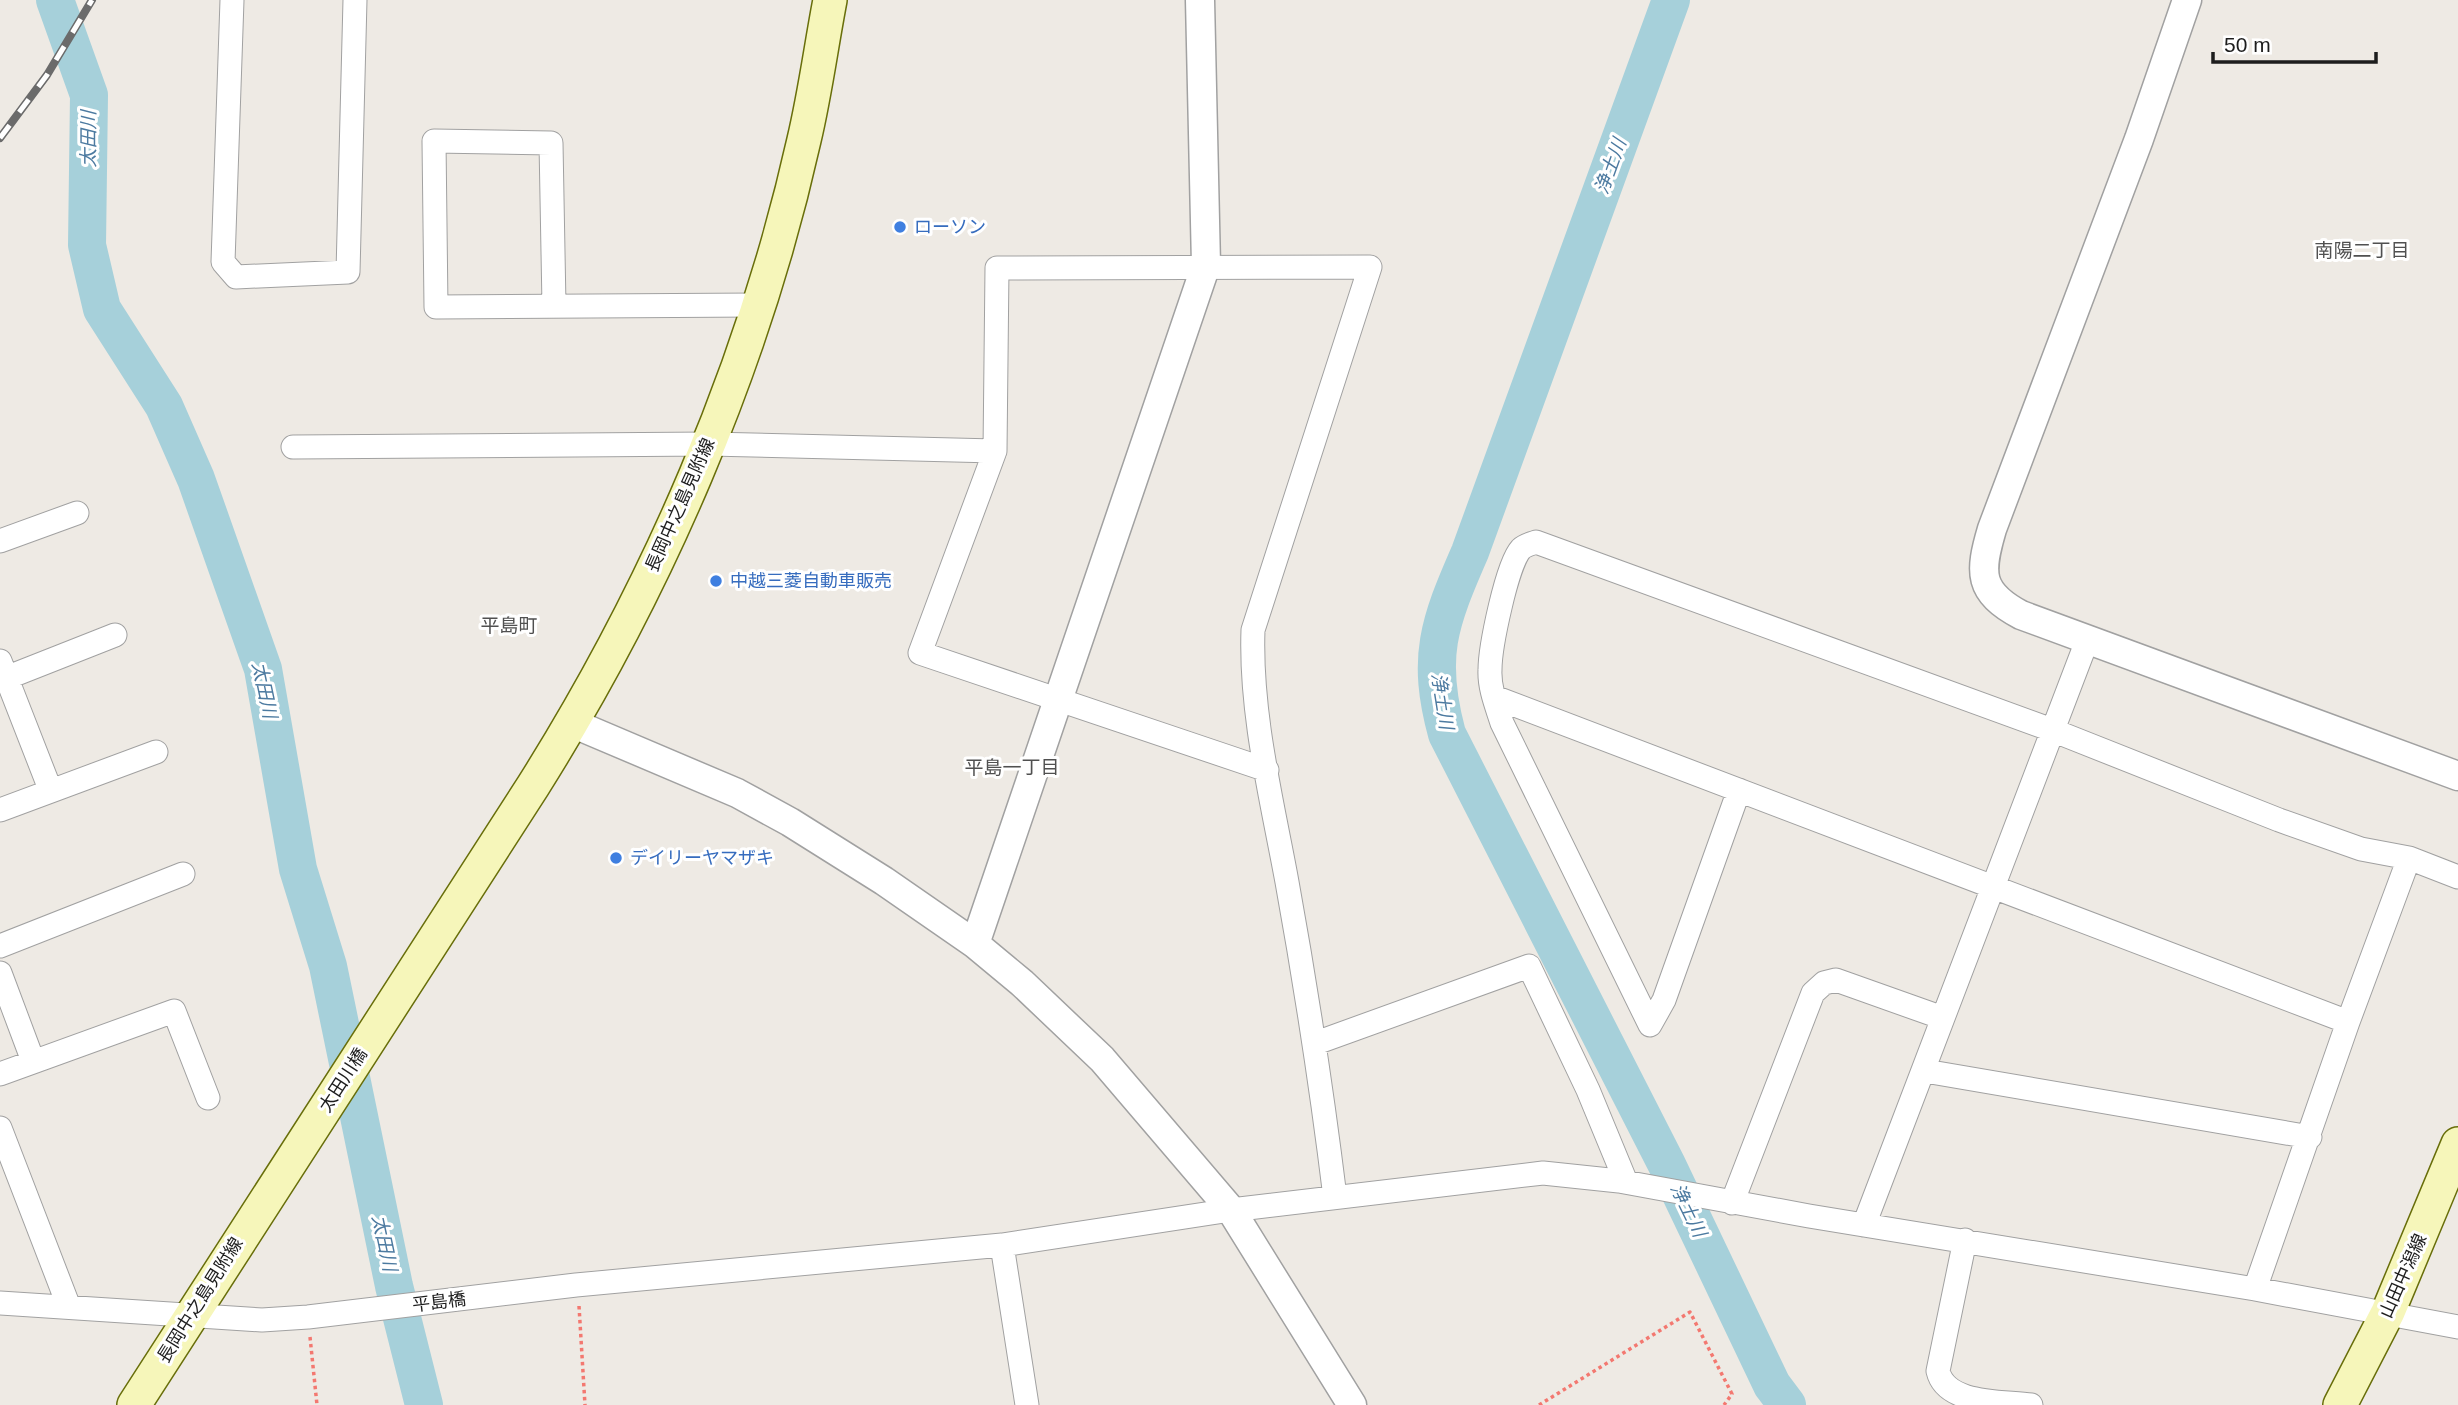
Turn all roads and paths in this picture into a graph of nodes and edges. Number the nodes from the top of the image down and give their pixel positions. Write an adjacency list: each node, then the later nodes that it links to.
1 (232, 0): 2 (street)
2 (355, 0)
3 (830, 0): 7 (main road, 長岡中之島見附線)
4 (1200, 0): 6 (street)
5 (2188, 0): 15 (street)
6 (1206, 265): 11 (street); 18 (street); 22 (street)
7 (757, 305): 8 (street); 9 (main road, 長岡中之島見附線)
8 (554, 306): 8 (street)
9 (709, 444): 10 (street); 11 (street); 19 (main road, 長岡中之島見附線)
10 (293, 447)
11 (995, 451): 18 (street)
12 (77, 513): 13 (street)
13 (0, 541)
14 (115, 635): 16 (street)
15 (2088, 638): 20 (street); 23 (street)
16 (3, 671): 24 (street)
17 (1494, 697): 20 (street); 25 (street); 25 (street)
18 (1057, 701): 22 (street); 31 (street)
19 (572, 723): 31 (street); 33 (main road, 長岡中之島見附線)
20 (2052, 730): 27 (street); 30 (street)
21 (156, 752): 24 (street)
22 (1267, 769): 37 (street)
23 (2458, 776)
24 (50, 789): 26 (street)
25 (1738, 790): 30 (street)
26 (0, 810)
27 (2409, 858): 29 (street); 36 (street)
28 (183, 874): 32 (street)
29 (2458, 877)
30 (1995, 887): 35 (street); 36 (street)
31 (975, 944): 49 (street)
32 (0, 946)
33 (419, 964): 46 (main road, 太田川橋)
34 (0, 973): 38 (street)
35 (1943, 1017): 39 (street); 48 (street)
36 (2348, 1022): 43 (street)
37 (1316, 1043): 45 (street); 47 (street)
38 (33, 1061): 40 (street); 41 (street)
39 (1925, 1071): 43 (street); 50 (street)
40 (0, 1074)
41 (208, 1098)
42 (0, 1128): 56 (street)
43 (2310, 1137): 54 (street)
44 (2458, 1144): 57 (main road, 山田中潟線)
45 (1626, 1182): 47 (street, 平島橋); 48 (street, 平島橋)
46 (266, 1196): 58 (main road, 長岡中之島見附線)
47 (1335, 1197): 49 (street, 平島橋)
48 (1726, 1201): 50 (street, 平島橋)
49 (1231, 1210): 52 (street, 平島橋); 65 (street)
50 (1864, 1225): 51 (street, 平島橋)
51 (1965, 1240): 54 (street, 平島橋); 68 (street)
52 (1002, 1245): 53 (street, 平島橋); 64 (street)
53 (566, 1286): 59 (street, 平島橋); 63 (path)
54 (2255, 1289): 57 (street, 平島橋)
55 (0, 1303): 56 (street, 平島橋)
56 (69, 1307): 58 (street, 平島橋)
57 (2388, 1312): 60 (street, 平島橋); 69 (main road, 山田中潟線)
58 (190, 1315): 59 (street, 平島橋); 61 (main road, 長岡中之島見附線)
59 (315, 1317): 62 (path)
60 (2458, 1327)
61 (134, 1405)
62 (317, 1405)
63 (585, 1405)
64 (1027, 1405)
65 (1352, 1405)
66 (1539, 1405): 67 (path)
67 (1724, 1405)
68 (2031, 1405)
69 (2340, 1405)

